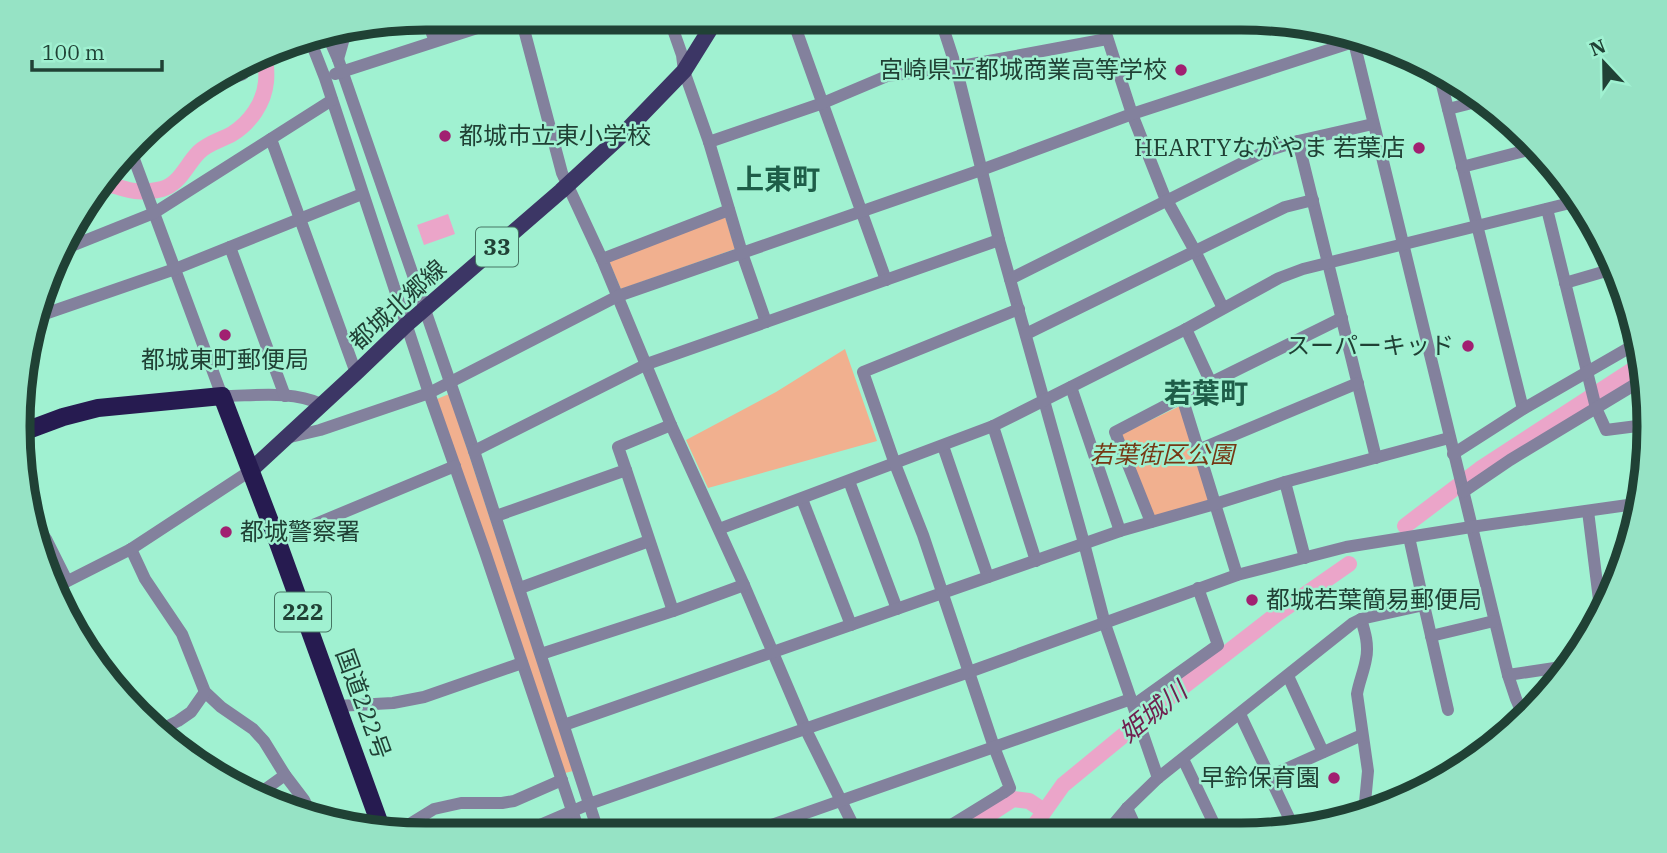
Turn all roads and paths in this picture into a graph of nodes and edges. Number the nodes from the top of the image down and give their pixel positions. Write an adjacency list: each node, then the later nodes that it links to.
1 (431, 30): 12 (street)
2 (470, 30): 12 (street)
3 (524, 30): 35 (street)
4 (673, 30): 18 (street)
5 (710, 30): 18 (main road, 都城北郷線 / 33)
6 (796, 30): 23 (street)
7 (944, 30): 17 (street)
8 (1105, 30): 10 (street)
9 (344, 38): 16 (street)
10 (1108, 39): 17 (street); 26 (street)
11 (330, 41): 16 (street)
12 (435, 41): 19 (street)
13 (1347, 44): 26 (street)
14 (313, 47): 20 (street)
15 (1355, 47): 27 (street)
16 (338, 59): 19 (street)
17 (956, 66): 23 (street); 34 (street)
18 (684, 71): 30 (street); 35 (main road, 都城北郷線 / 33)
19 (341, 72): 20 (street); 61 (street)
20 (325, 78): 22 (street)
21 (1442, 85): 25 (street)
22 (332, 100): 28 (street); 36 (street)
23 (823, 103): 30 (street); 43 (street)
24 (1470, 103): 25 (street)
25 (1448, 109): 33 (street)
26 (1132, 114): 34 (street); 37 (street)
27 (1373, 124): 29 (street); 48 (street)
28 (271, 139): 40 (street); 44 (street)
29 (1298, 141): 37 (street); 38 (street)
30 (709, 142): 42 (street)
31 (1525, 151): 33 (street)
32 (134, 159): 40 (street)
33 (1462, 167): 45 (street)
34 (981, 170): 43 (street); 46 (street)
35 (569, 185): 52 (street); 61 (main road, 都城北郷線 / 33)
36 (362, 194): 44 (street); 66 (street)
37 (1167, 200): 50 (street); 56 (street)
38 (1313, 200): 50 (street); 53 (street)
39 (1568, 204): 41 (street)
40 (152, 207): 47 (street); 54 (street)
41 (1547, 209): 45 (street); 58 (street)
42 (729, 210): 51 (street); 52 (street)
43 (861, 211): 51 (street); 57 (street)
44 (299, 218): 49 (street); 72 (street)
45 (1477, 226): 48 (street); 85 (street)
46 (999, 240): 56 (street); 57 (street)
47 (75, 244)
48 (1403, 244): 53 (street); 91 (street)
49 (230, 247): 54 (street); 80 (street)
50 (1195, 251): 60 (street); 68 (street)
51 (743, 253): 59 (street); 65 (street)
52 (602, 259): 59 (street)
53 (1328, 262): 60 (street); 64 (street)
54 (175, 269): 63 (street); 79 (street)
55 (1606, 272): 58 (street)
56 (1010, 279): 62 (street)
57 (886, 280): 65 (street)
58 (1565, 283): 71 (street)
59 (618, 296): 70 (street); 73 (street)
60 (1223, 308): 67 (street)
61 (425, 309): 66 (main road, 都城北郷線 / 33); 73 (street)
62 (1018, 309): 68 (street); 97 (street)
63 (46, 313)
64 (1342, 318): 74 (street); 75 (street)
65 (766, 322): 70 (street)
66 (406, 325): 72 (main road, 都城北郷線 / 33); 78 (street)
67 (1186, 329): 74 (street); 77 (street)
68 (1026, 334): 82 (street)
69 (1630, 348): 71 (street)
70 (647, 364): 86 (street); 94 (street)
71 (1588, 372): 84 (street); 85 (street)
72 (356, 373): 83 (main road, 都城北郷線 / 33)
73 (451, 382): 78 (street); 94 (street)
74 (1211, 383): 81 (street)
75 (1358, 383): 93 (street); 96 (street)
76 (1635, 385): 84 (street)
77 (1071, 387): 82 (street); 112 (street)
78 (429, 393): 90 (street); 98 (street)
79 (222, 396): 80 (street); 89 (highway); 100 (highway, 国道222号 / 222)
80 (285, 396): 83 (street)
81 (1182, 397): 93 (street); 109 (street)
82 (1043, 402): 87 (street); 117 (street)
83 (321, 404): 90 (main road, 都城北郷線 / 33)
84 (1596, 408): 88 (street); 103 (street)
85 (1523, 409): 95 (street)
86 (671, 425): 99 (street); 111 (street)
87 (993, 426): 92 (street); 120 (street)
88 (1637, 426)
89 (30, 429)
90 (286, 438): 100 (main road, 都城北郷線 / 33)
91 (1450, 438): 95 (street); 96 (street)
92 (943, 446): 97 (street); 122 (street)
93 (1198, 450): 105 (street)
94 (474, 451): 108 (street)
95 (1453, 455): 103 (street)
96 (1376, 458): 102 (street)
97 (895, 464): 101 (street); 130 (street)
98 (455, 466): 114 (street); 142 (street)
99 (626, 470): 108 (street); 115 (street)
100 (250, 471): 114 (highway, 国道222号 / 222); 118 (street)
101 (849, 481): 104 (street); 133 (street)
102 (1285, 482): 105 (street); 119 (street)
103 (1462, 489): 110 (street)
104 (802, 499): 111 (street); 138 (street)
105 (1215, 505): 109 (street); 121 (street)
106 (1630, 505): 107 (street)
107 (1588, 510): 110 (street); 127 (street)
108 (496, 516): 128 (street)
109 (1151, 522): 112 (street)
110 (1471, 527): 113 (street); 136 (street)
111 (719, 529): 125 (street)
112 (1120, 531): 117 (street)
113 (1409, 537): 119 (street); 132 (street)
114 (276, 540): 149 (highway, 国道222号 / 222)
115 (649, 541): 128 (street); 134 (street)
116 (47, 543): 123 (street)
117 (1084, 544): 120 (street); 137 (street)
118 (131, 549): 123 (street); 147 (street)
119 (1305, 558): 121 (street)
120 (1036, 561): 122 (street)
121 (1237, 575): 129 (street)
122 (988, 578): 130 (street)
123 (67, 581): 124 (street)
124 (63, 585)
125 (744, 585): 134 (street); 140 (street)
126 (1604, 585): 127 (street)
127 (1598, 586): 131 (street)
128 (520, 588): 141 (street)
129 (1198, 589): 137 (street); 148 (street)
130 (943, 594): 133 (street); 144 (street)
131 (1599, 596)
132 (1424, 605): 135 (street); 139 (street)
133 (897, 609): 138 (street)
134 (673, 611): 141 (street)
135 (1361, 619): 146 (street); 156 (street)
136 (1494, 621): 139 (street); 145 (street)
137 (1105, 624): 144 (street); 148 (street)
138 (851, 625): 140 (street)
139 (1431, 636): 151 (street)
140 (772, 653): 153 (street); 155 (street)
141 (541, 654): 153 (street)
142 (522, 663): 149 (street); 163 (street)
143 (1555, 668): 145 (street)
144 (969, 672): 155 (street); 157 (street)
145 (1508, 675): 150 (street)
146 (1288, 676): 152 (street); 158 (street)
147 (205, 692): 154 (street); 160 (street)
148 (1133, 702): 157 (street); 162 (street)
149 (337, 706): 171 (highway, 国道222号 / 222)
150 (1520, 708)
151 (1448, 710)
152 (1240, 714): 159 (street); 161 (street)
153 (564, 725): 168 (street)
154 (166, 726)
155 (806, 730): 165 (street); 168 (street)
156 (1362, 735): 158 (street); 166 (street)
157 (994, 747): 165 (street); 179 (street)
158 (1323, 752): 161 (street)
159 (1183, 760): 162 (street); 182 (street)
160 (285, 775): 164 (street); 167 (street)
161 (1270, 776): 172 (street)
162 (1158, 778): 169 (street)
163 (562, 780): 170 (street); 173 (street)
164 (266, 789)
165 (841, 801): 177 (street); 178 (street)
166 (1365, 803)
167 (306, 804)
168 (589, 804): 170 (street); 176 (street)
169 (1127, 808): 180 (street); 181 (street)
170 (573, 811): 174 (street); 175 (street)
171 (378, 820)
172 (1290, 820)
173 (412, 822)
174 (545, 823)
175 (577, 823)
176 (595, 823)
177 (778, 823)
178 (852, 823)
179 (954, 823)
180 (1114, 823)
181 (1134, 823)
182 (1214, 823)

